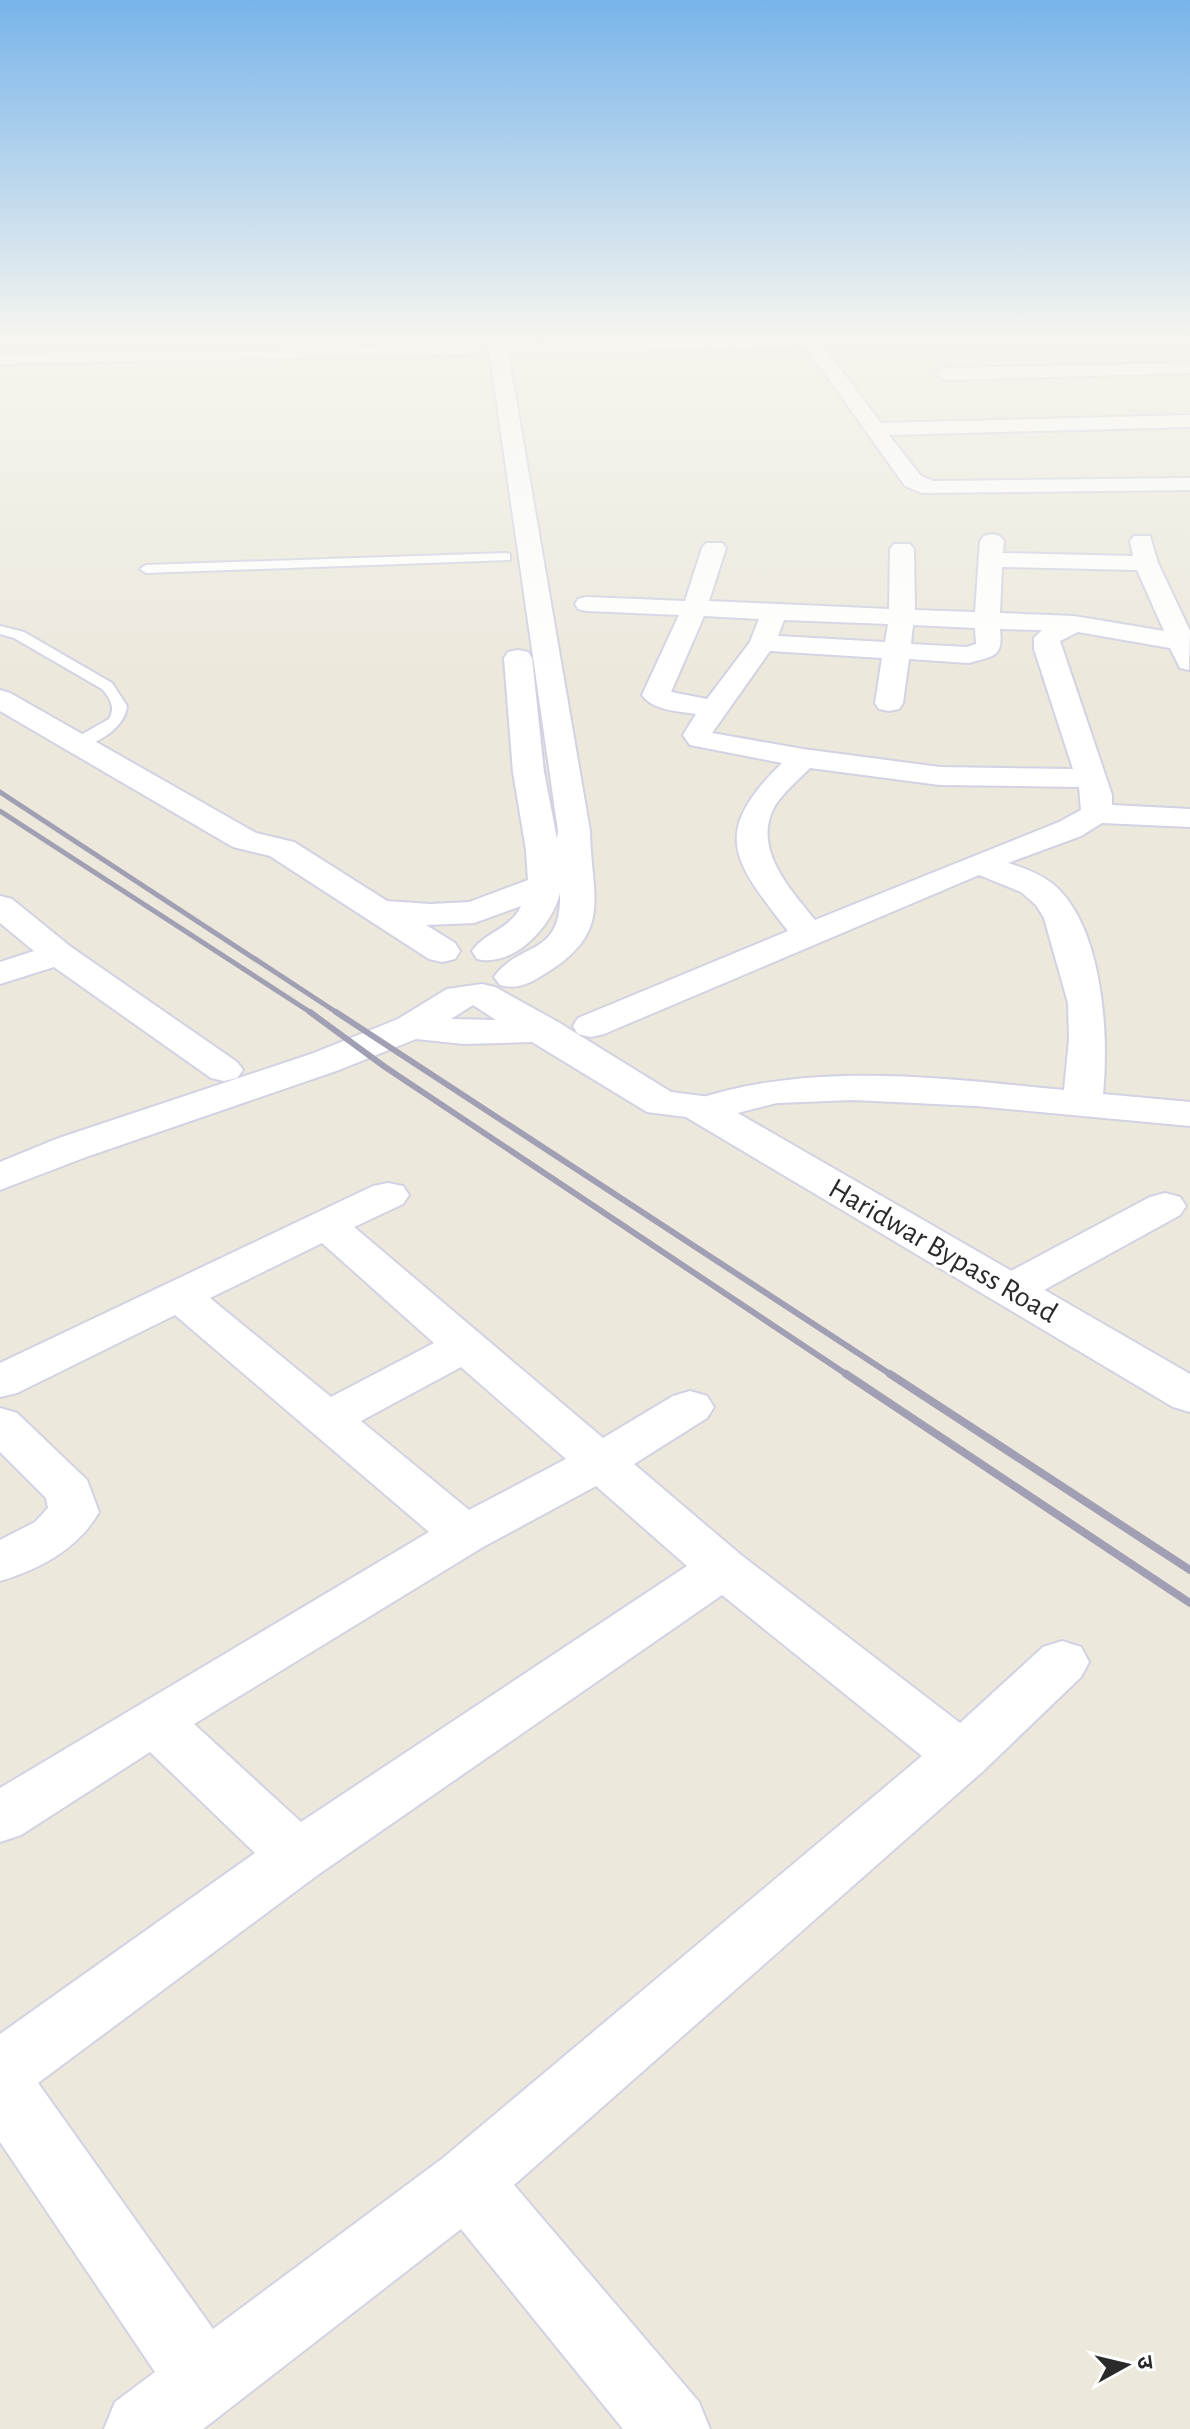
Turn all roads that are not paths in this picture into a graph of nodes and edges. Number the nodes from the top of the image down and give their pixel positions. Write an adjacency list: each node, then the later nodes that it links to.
1 (496, 448): 11 (main road)
2 (506, 448): 41 (main road)
3 (890, 448): 8 (street)
4 (1008, 448): 8 (street)
5 (1126, 464): 7 (street)
6 (1190, 484): 7 (street)
7 (1145, 485): 8 (street)
8 (1037, 487)
9 (714, 548): 15 (street)
10 (902, 549): 17 (street)
11 (506, 557): 12 (lane); 13 (main road)
12 (146, 569)
13 (512, 602)
14 (587, 604): 15 (street)
15 (694, 610): 16 (street); 27 (street)
16 (774, 613): 17 (street); 23 (street)
17 (902, 615): 18 (street); 24 (street)
18 (987, 619): 19 (street); 22 (street); 24 (street)
19 (1074, 624): 22 (street); 30 (street)
20 (0, 630): 28 (lane)
21 (515, 633): 35 (main road)
22 (1183, 634)
23 (763, 643): 24 (street); 27 (street)
24 (899, 651): 26 (street)
25 (0, 699): 28 (main road, Haridwar Bypass Road)
26 (889, 703)
27 (714, 708): 29 (street)
28 (77, 743): 33 (main road, Haridwar Bypass Road)
29 (803, 758): 30 (street); 38 (street)
30 (1091, 778): 31 (street)
31 (1096, 814): 32 (street); 34 (street)
32 (1190, 818)
33 (245, 840): 37 (main road, Haridwar Bypass Road); 41 (main road, Haridwar Bypass Road)
34 (977, 864): 38 (street); 45 (street)
35 (545, 885): 37 (main road); 41 (main road)
36 (0, 906): 39 (street)
37 (382, 911): 41 (main road, Haridwar Bypass Road)
38 (809, 935): 42 (street)
39 (59, 954): 40 (street); 44 (street)
40 (0, 973)
41 (472, 983): 42 (main road, Haridwar Bypass Road); 43 (main road); 43 (main road); 44 (main road); 46 (main road, Haridwar Bypass Road)
42 (591, 1026): 46 (main road, Haridwar Bypass Road)
43 (412, 1027): 49 (main road)
44 (224, 1070): 48 (main road)
45 (1082, 1104): 46 (street); 47 (street)
46 (699, 1108): 53 (main road, Haridwar Bypass Road)
47 (1190, 1114)
48 (0, 1151)
49 (0, 1177)
50 (388, 1195): 52 (street)
51 (1165, 1206): 53 (street)
52 (326, 1225): 54 (street); 55 (street)
53 (1010, 1290): 57 (main road, Haridwar Bypass Road)
54 (180, 1296): 56 (street); 59 (street)
55 (466, 1345): 59 (street); 61 (street)
56 (0, 1382)
57 (1190, 1396)
58 (690, 1407): 61 (street)
59 (327, 1419): 62 (street)
60 (0, 1424): 63 (street)
61 (599, 1463): 62 (street); 64 (street)
62 (465, 1534): 66 (street)
63 (0, 1562)
64 (723, 1568): 67 (street); 69 (street)
65 (1062, 1662): 67 (street)
66 (154, 1721): 68 (street); 69 (street)
67 (962, 1756): 72 (street)
68 (0, 1818)
69 (298, 1856): 70 (street)
70 (0, 2072)
71 (0, 2085): 73 (street)
72 (467, 2182): 73 (street); 75 (street)
73 (206, 2382): 74 (street)
74 (142, 2429)
75 (672, 2429)

